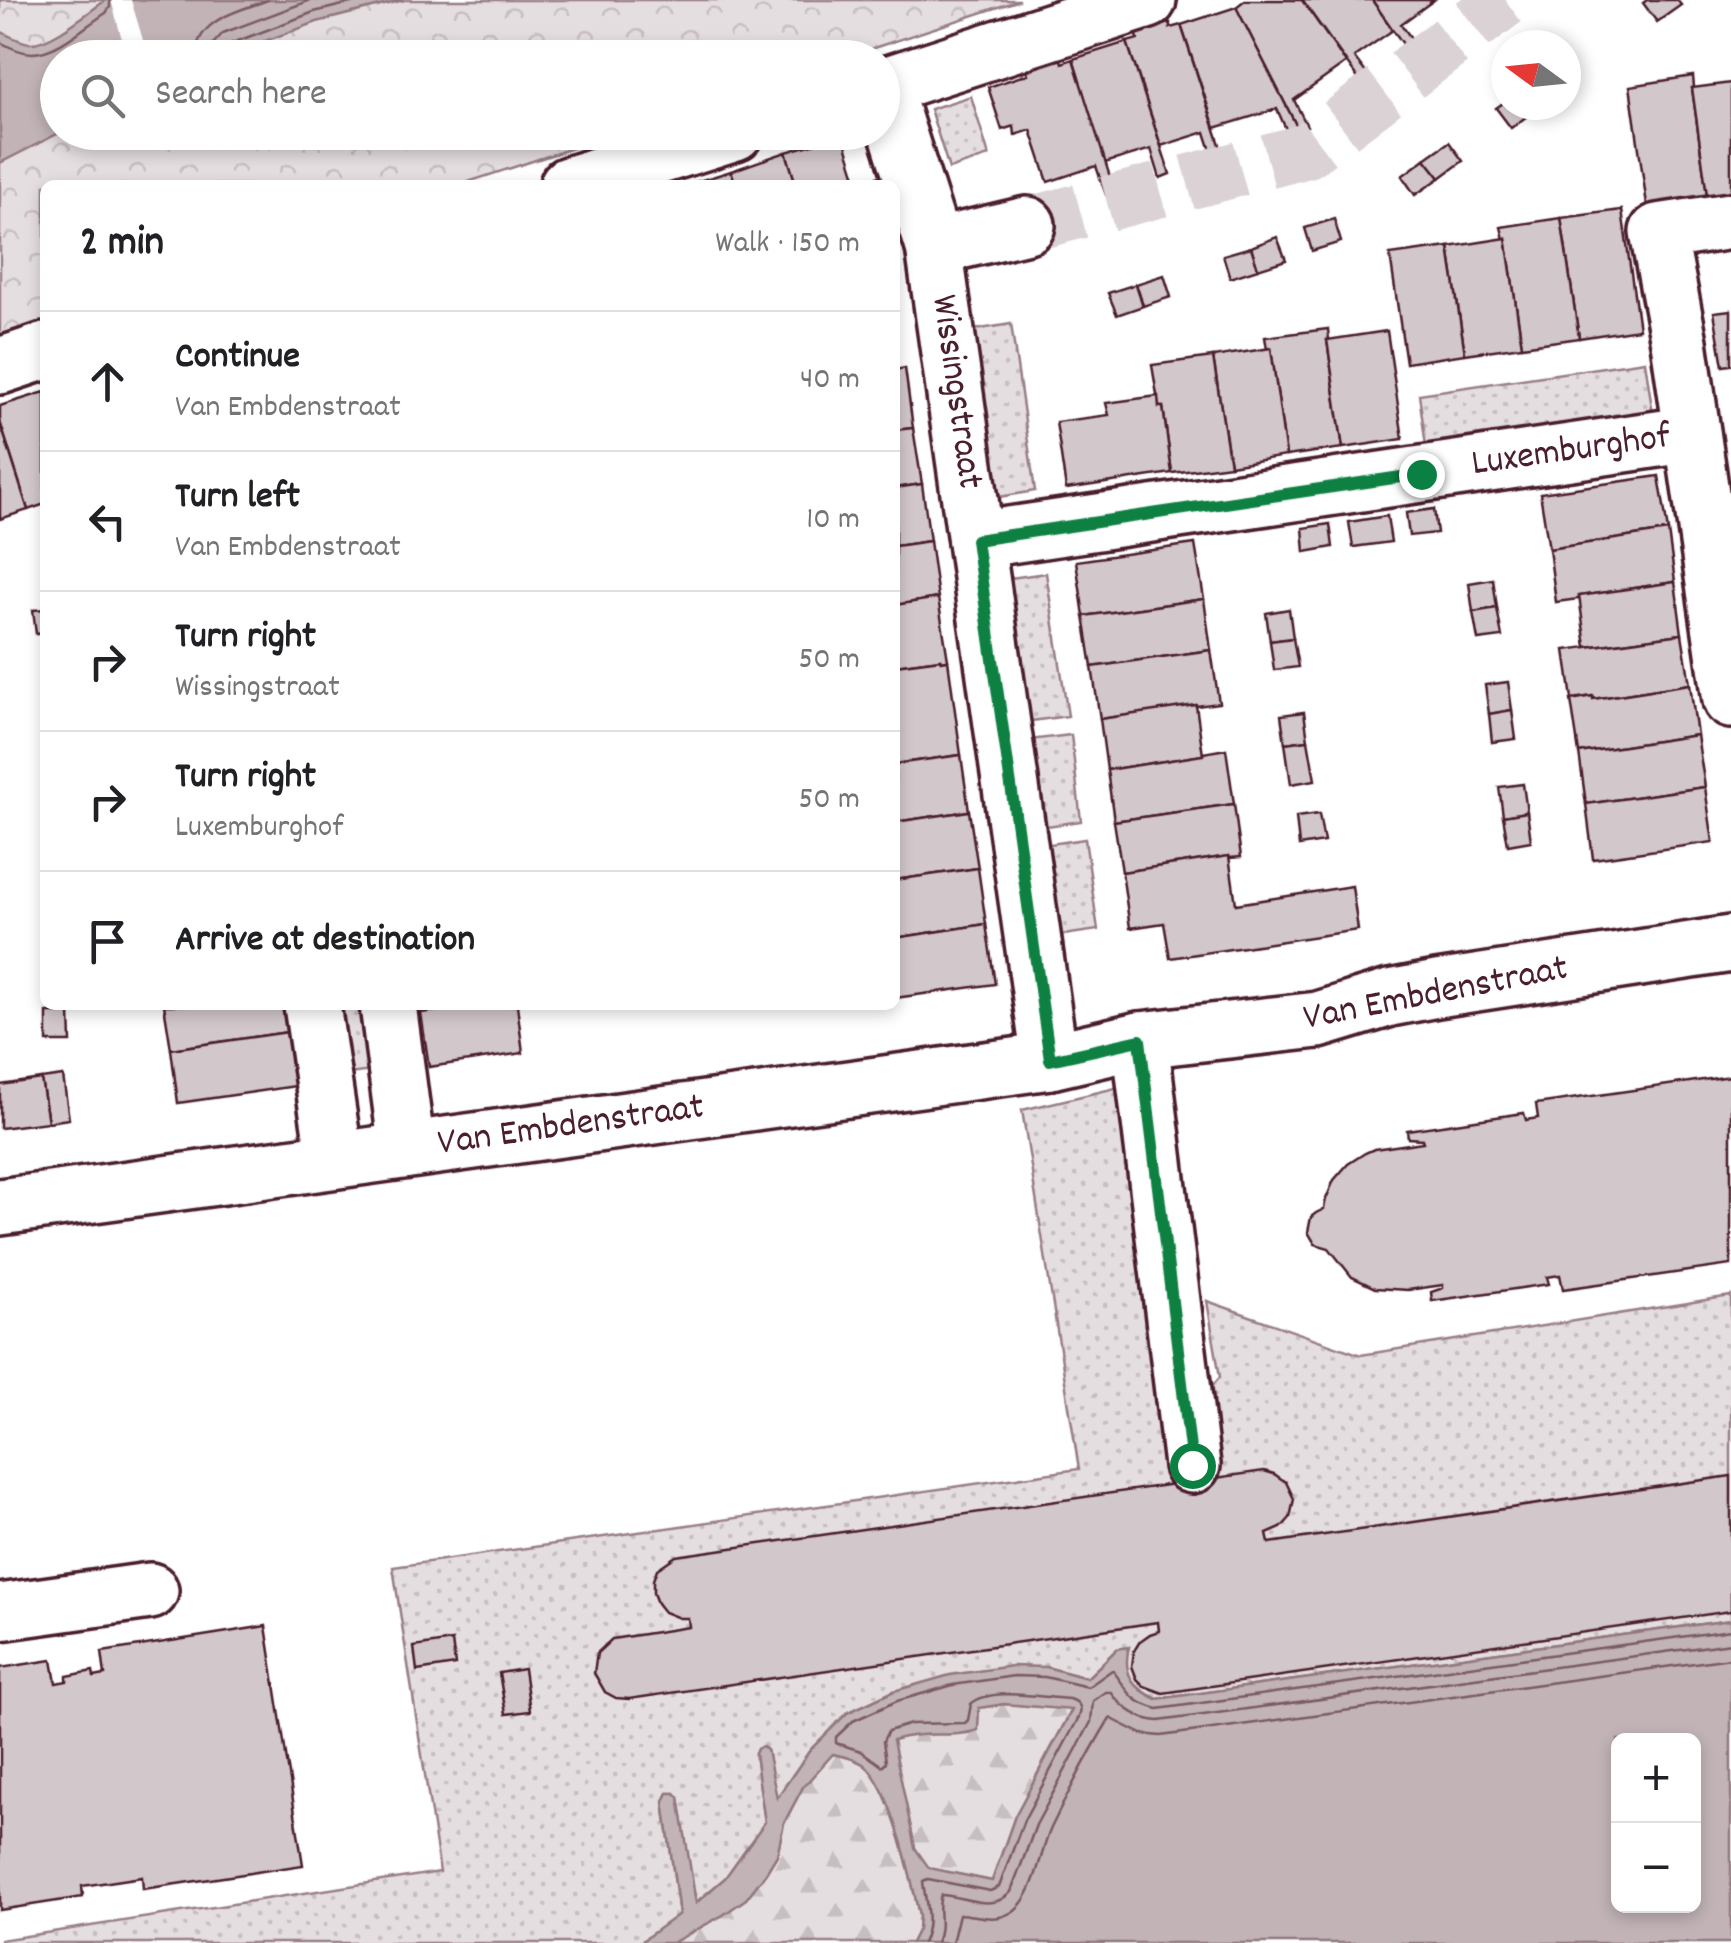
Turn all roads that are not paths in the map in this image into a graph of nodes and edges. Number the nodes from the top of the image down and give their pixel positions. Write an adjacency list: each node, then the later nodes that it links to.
1 (1148, 0): 2 (street)
2 (900, 80)
3 (900, 140): 8 (street, Wissingstraat)
4 (678, 150): 5 (street)
5 (584, 180)
6 (1731, 222): 11 (street, Luxemburghof)
7 (1027, 225): 8 (street)
8 (934, 248): 12 (street, Wissingstraat)
9 (40, 353): 10 (street)
10 (0, 366)
11 (1692, 434): 12 (street, Luxemburghof); 13 (street, Luxemburghof)
12 (976, 540): 18 (street, Wissingstraat)
13 (1731, 700)
14 (1731, 944): 17 (street, Van Embdenstraat)
15 (313, 1010): 20 (street)
16 (389, 1010): 19 (street)
17 (1140, 1040): 18 (street, Van Embdenstraat); 22 (street)
18 (1050, 1060): 19 (street, Van Embdenstraat)
19 (407, 1150): 20 (street, Van Embdenstraat)
20 (335, 1160): 21 (street, Van Embdenstraat)
21 (0, 1208)
22 (1192, 1465)
23 (150, 1590): 24 (street)
24 (0, 1612)

